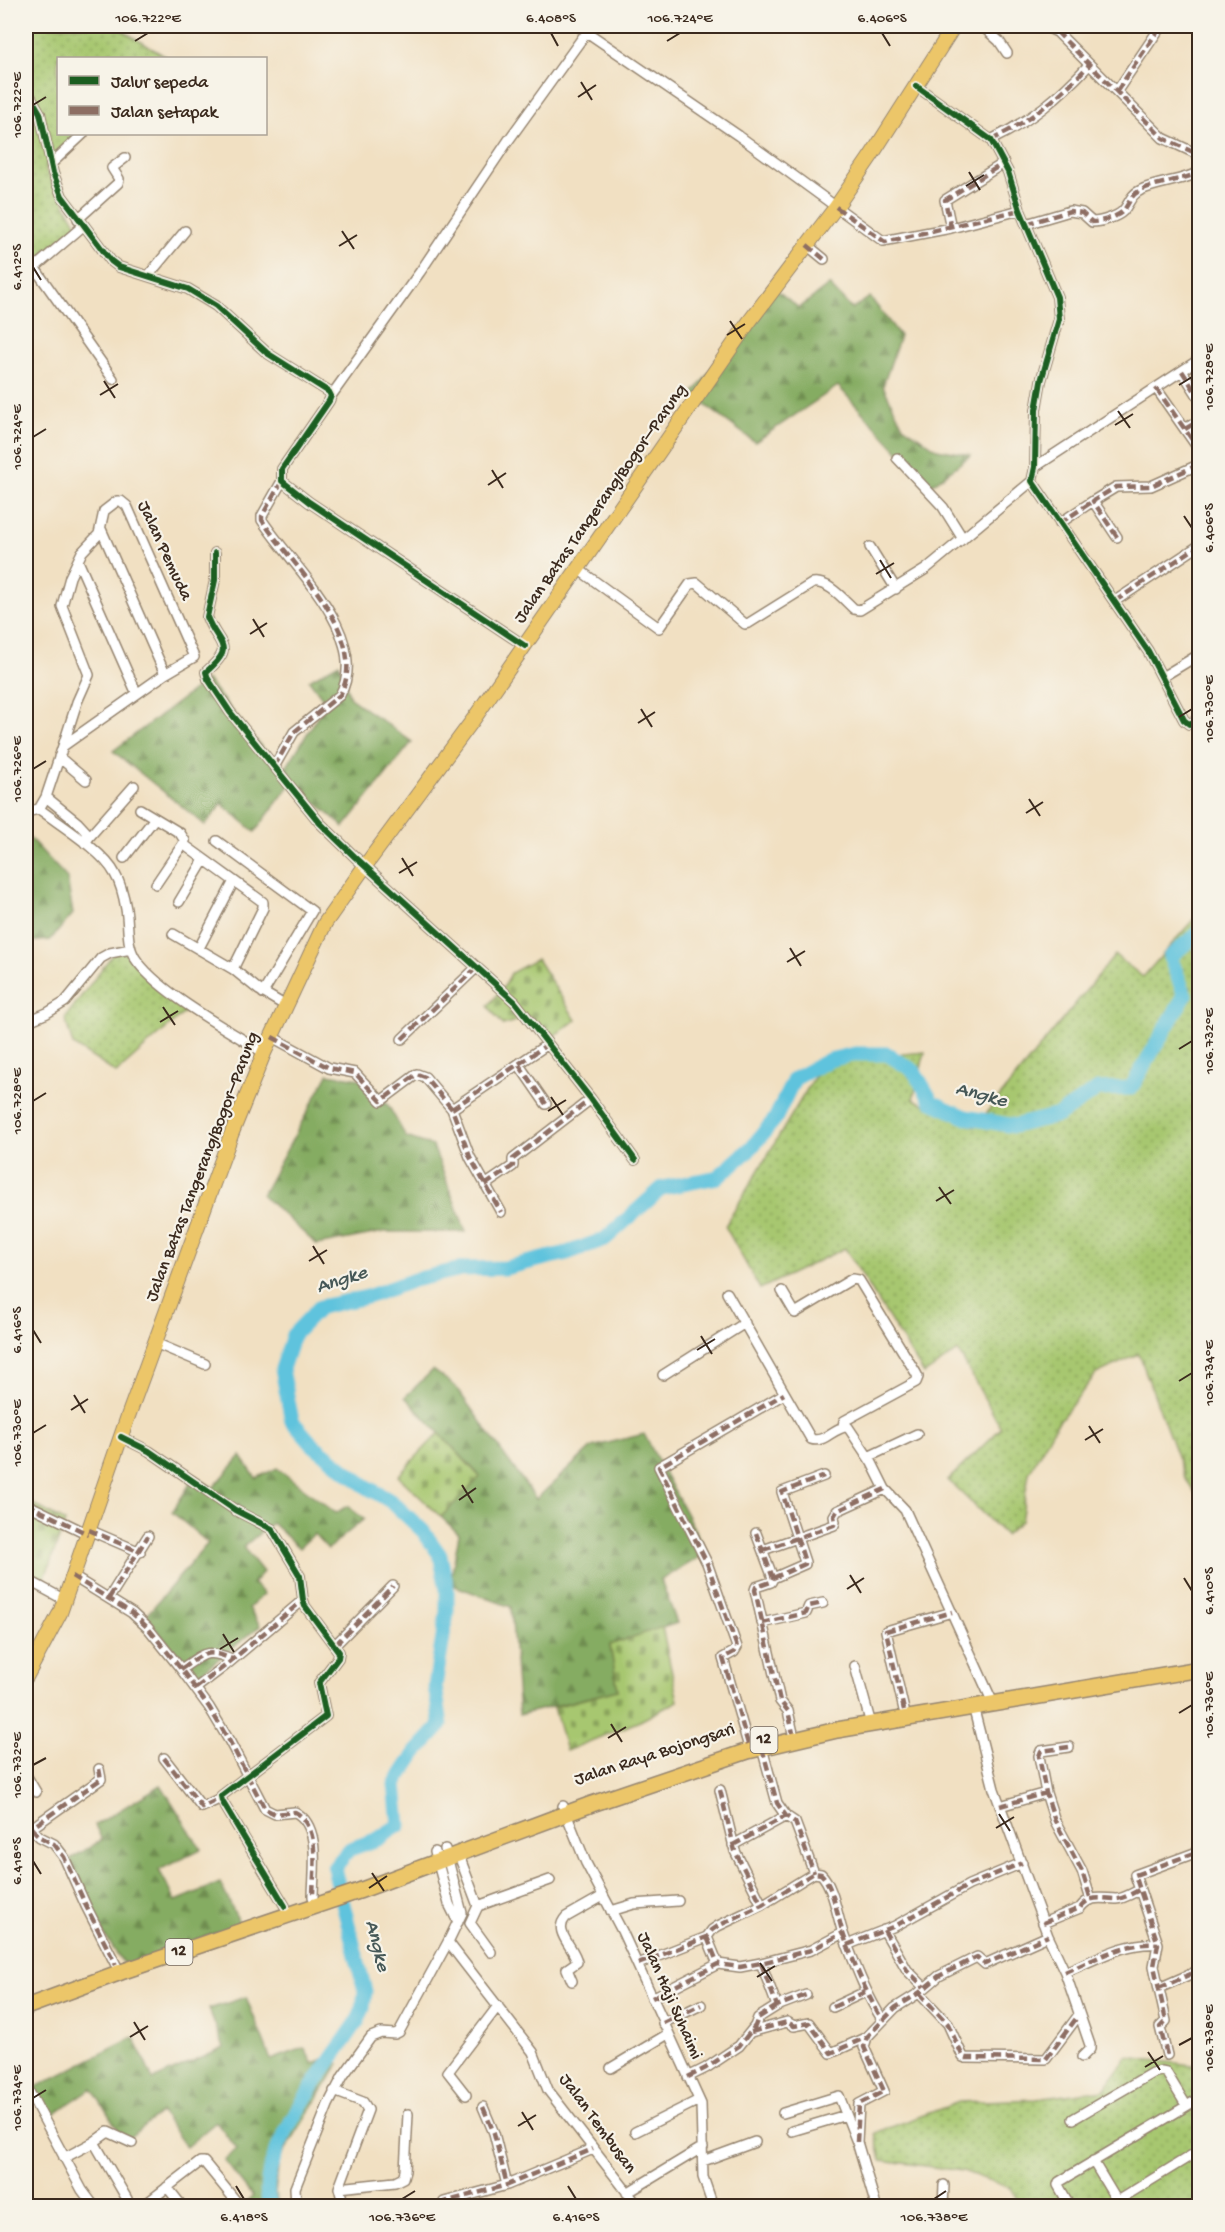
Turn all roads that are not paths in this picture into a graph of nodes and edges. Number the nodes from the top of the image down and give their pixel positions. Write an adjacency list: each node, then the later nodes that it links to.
1 (578, 26): 6 (street)
2 (954, 26): 9 (main road, Jalan Batas Tangerang/Bogor–Parung)
3 (982, 26): 7 (street)
4 (1044, 26): 8 (street)
5 (1161, 26): 11 (street)
6 (589, 29): 19 (street); 34 (street)
7 (1007, 53)
8 (1089, 65): 11 (street); 13 (street)
9 (916, 86): 13 (street); 19 (main road, Jalan Batas Tangerang/Bogor–Parung)
10 (26, 89): 17 (street)
11 (1117, 91): 15 (street)
12 (82, 135): 17 (street)
13 (991, 140): 16 (street)
14 (125, 158): 21 (street)
15 (1200, 159)
16 (1004, 163): 20 (street); 23 (street)
17 (51, 164): 21 (street)
18 (1200, 171): 22 (street)
19 (836, 207): 23 (street); 25 (main road, Jalan Batas Tangerang/Bogor–Parung)
20 (1020, 210): 22 (street); 23 (street)
21 (81, 222): 27 (street); 29 (street)
22 (1026, 224): 41 (street)
23 (951, 228)
24 (185, 231): 29 (street)
25 (807, 244): 26 (street); 53 (main road, Jalan Batas Tangerang/Bogor–Parung)
26 (824, 258)
27 (34, 267): 28 (street); 32 (street)
28 (26, 275)
29 (148, 276): 34 (street)
30 (1200, 359): 31 (street)
31 (1182, 371): 33 (street); 35 (street)
32 (113, 379)
33 (1156, 388): 37 (street); 41 (street)
34 (331, 396): 42 (street)
35 (1200, 399)
36 (1200, 420): 37 (street)
37 (1185, 429): 38 (street)
38 (1200, 451)
39 (897, 458): 48 (street)
40 (1200, 464): 44 (street)
41 (1035, 467): 43 (street)
42 (282, 481): 56 (street); 64 (street)
43 (1032, 482): 45 (street); 48 (street)
44 (1093, 501): 45 (street); 47 (street)
45 (1060, 523): 55 (street)
46 (101, 529): 52 (street, Jalan Pemuda); 58 (street); 58 (street, Jalan Pemuda)
47 (1117, 537)
48 (963, 539): 54 (street)
49 (1200, 545): 55 (street)
50 (870, 548): 54 (street)
51 (215, 553): 64 (street)
52 (78, 561): 60 (street); 62 (street, Jalan Pemuda)
53 (578, 569): 54 (street); 56 (main road, Jalan Batas Tangerang/Bogor–Parung)
54 (896, 589)
55 (1115, 602): 59 (street)
56 (525, 646): 77 (main road, Jalan Batas Tangerang/Bogor–Parung)
57 (1200, 654): 59 (street)
58 (165, 674): 60 (street, Jalan Pemuda)
59 (1162, 677): 61 (street)
60 (137, 694): 62 (street, Jalan Pemuda)
61 (1200, 719)
62 (63, 746): 63 (street)
63 (59, 757): 65 (street); 67 (street)
64 (274, 767): 77 (street)
65 (86, 780)
66 (134, 786): 72 (street)
67 (46, 797): 68 (street); 72 (street)
68 (39, 809): 70 (street); 72 (street)
69 (140, 809): 71 (street)
70 (26, 812)
71 (155, 818): 74 (street); 75 (street)
72 (87, 840): 85 (street)
73 (217, 841): 81 (street)
74 (183, 844): 76 (street); 79 (street)
75 (124, 858)
76 (204, 860): 78 (street); 80 (street)
77 (365, 866): 82 (main road, Jalan Batas Tangerang/Bogor–Parung); 86 (street)
78 (234, 881): 84 (street); 87 (street)
79 (156, 884)
80 (179, 902)
81 (312, 911): 82 (street); 88 (street)
82 (325, 923): 89 (main road, Jalan Batas Tangerang/Bogor–Parung)
83 (173, 934): 84 (street)
84 (199, 948): 87 (street)
85 (130, 949): 90 (street); 94 (street)
86 (477, 967): 92 (street); 93 (street)
87 (233, 969): 88 (street)
88 (263, 993): 89 (street)
89 (286, 1006): 91 (main road, Jalan Batas Tangerang/Bogor–Parung)
90 (26, 1022)
91 (272, 1037): 94 (main road, Jalan Batas Tangerang/Bogor–Parung); 98 (street)
92 (402, 1039)
93 (548, 1044): 95 (street); 96 (street)
94 (264, 1053): 105 (main road, Jalan Batas Tangerang/Bogor–Parung)
95 (519, 1065): 97 (street); 98 (street)
96 (591, 1099): 99 (street); 100 (street)
97 (546, 1104)
98 (452, 1109): 100 (street)
99 (635, 1160)
100 (485, 1185): 101 (street)
101 (501, 1212)
102 (782, 1291): 109 (street)
103 (727, 1293): 104 (street)
104 (745, 1323): 107 (street); 108 (street)
105 (155, 1343): 106 (street); 111 (main road, Jalan Batas Tangerang/Bogor–Parung)
106 (205, 1364)
107 (663, 1375)
108 (784, 1394): 109 (street); 145 (street)
109 (843, 1426): 112 (street)
110 (917, 1434): 112 (street)
111 (121, 1437): 116 (main road, Jalan Batas Tangerang/Bogor–Parung); 127 (street)
112 (868, 1457): 114 (street)
113 (824, 1476): 119 (street)
114 (885, 1490): 119 (street); 130 (street)
115 (26, 1504): 116 (street)
116 (88, 1532): 121 (street); 122 (main road, Jalan Batas Tangerang/Bogor–Parung)
117 (756, 1533): 120 (street)
118 (148, 1536): 121 (street)
119 (797, 1537): 120 (street); 123 (street)
120 (763, 1550): 123 (street)
121 (140, 1552): 126 (street)
122 (72, 1576): 126 (street); 128 (main road, Jalan Batas Tangerang/Bogor–Parung)
123 (773, 1578): 131 (street)
124 (26, 1579): 128 (street)
125 (393, 1586): 132 (street)
126 (109, 1598): 136 (street)
127 (303, 1599): 132 (street); 133 (street)
128 (64, 1600): 138 (main road, Jalan Batas Tangerang/Bogor–Parung)
129 (823, 1603): 131 (street)
130 (952, 1612): 140 (street); 142 (street)
131 (762, 1623): 144 (street)
132 (335, 1645): 150 (street)
133 (232, 1659): 136 (street); 139 (street)
134 (1200, 1660): 140 (highway, Jalan Raya Bojongsari / 12)
135 (855, 1666): 143 (street)
136 (181, 1669): 139 (street)
137 (1200, 1669): 140 (highway, Jalan Raya Bojongsari / 12)
138 (26, 1677)
139 (196, 1688): 150 (street)
140 (991, 1699): 141 (highway, Jalan Raya Bojongsari / 12); 142 (highway, Jalan Raya Bojongsari / 12)
141 (973, 1706): 145 (highway, Jalan Raya Bojongsari / 12); 155 (street)
142 (904, 1710): 143 (highway, Jalan Raya Bojongsari / 12)
143 (869, 1717): 144 (highway, Jalan Raya Bojongsari / 12)
144 (793, 1733): 145 (highway, Jalan Raya Bojongsari / 12)
145 (755, 1746): 156 (highway, Jalan Raya Bojongsari / 12); 157 (street)
146 (1069, 1747): 153 (street)
147 (165, 1758): 154 (street)
148 (99, 1769): 158 (street)
149 (26, 1775): 152 (street)
150 (249, 1776): 154 (street); 168 (street)
151 (720, 1790): 159 (street)
152 (36, 1792)
153 (1046, 1793): 155 (street); 169 (street)
154 (221, 1798): 172 (street)
155 (1000, 1806): 162 (street)
156 (564, 1810): 161 (highway, Jalan Raya Bojongsari / 12); 167 (street, Jalan Haji Suhaimi)
157 (786, 1816): 159 (street); 163 (street)
158 (28, 1830): 186 (street)
159 (733, 1845): 171 (street)
160 (1200, 1851): 165 (street)
161 (444, 1854): 166 (highway, Jalan Raya Bojongsari / 12); 173 (street); 180 (street)
162 (1022, 1863): 175 (street); 176 (street)
163 (814, 1873): 171 (street); 177 (street)
164 (550, 1880): 173 (street)
165 (1140, 1890): 169 (street); 181 (street)
166 (332, 1895): 168 (highway, 12); 200 (highway, 12)
167 (603, 1896): 174 (street, Jalan Haji Suhaimi); 190 (street)
168 (313, 1897): 172 (highway, 12)
169 (1091, 1900): 175 (street)
170 (678, 1901): 174 (street)
171 (762, 1905): 179 (street)
172 (285, 1906): 186 (highway, 12)
173 (478, 1906): 183 (street)
174 (611, 1911): 187 (street, Jalan Haji Suhaimi)
175 (1043, 1923): 178 (street)
176 (884, 1930): 182 (street); 192 (street)
177 (843, 1933): 182 (street); 184 (street)
178 (1048, 1936): 189 (street); 192 (street)
179 (707, 1938): 185 (street); 187 (street)
180 (448, 1942): 198 (street, Jalan Tembusan); 213 (street)
181 (1158, 1944): 189 (street); 191 (street)
182 (847, 1945): 193 (street)
183 (491, 1952)
184 (761, 1963): 185 (street); 199 (street)
185 (718, 1964): 196 (street)
186 (116, 1965): 195 (highway, 12)
187 (638, 1965): 196 (street, Jalan Haji Suhaimi)
188 (1200, 1970): 191 (street)
189 (1065, 1972): 202 (street)
190 (572, 1981)
191 (1159, 1988): 208 (street)
192 (921, 1990): 202 (street); 203 (street)
193 (865, 1992): 201 (street); 203 (street)
194 (806, 1995): 199 (street)
195 (26, 1997)
196 (652, 1998): 204 (street, Jalan Haji Suhaimi)
197 (701, 2005): 204 (street)
198 (498, 2006): 214 (street); 230 (street, Jalan Tembusan)
199 (777, 2006): 205 (street)
200 (26, 2007)
201 (833, 2007)
202 (1078, 2016): 209 (street)
203 (882, 2019): 207 (street)
204 (663, 2023): 206 (street, Jalan Haji Suhaimi)
205 (751, 2032): 207 (street); 211 (street)
206 (668, 2034): 210 (street); 211 (street, Jalan Haji Suhaimi)
207 (867, 2037): 227 (street)
208 (1167, 2055)
209 (1082, 2057)
210 (611, 2068)
211 (688, 2077): 216 (street, Jalan Haji Suhaimi)
212 (26, 2086): 232 (street)
213 (334, 2091): 238 (street); 246 (street)
214 (466, 2095)
215 (1200, 2098): 217 (street)
216 (699, 2100): 224 (street); 229 (street, Jalan Haji Suhaimi)
217 (1186, 2105): 222 (street); 234 (street)
218 (483, 2107): 235 (street)
219 (783, 2113): 221 (street)
220 (408, 2115): 238 (street)
221 (846, 2115): 223 (street); 227 (street)
222 (1073, 2119)
223 (792, 2131)
224 (635, 2132)
225 (94, 2142): 228 (street); 232 (street); 240 (street)
226 (755, 2142): 233 (street)
227 (857, 2142): 251 (street)
228 (132, 2143)
229 (703, 2147): 233 (street, Jalan Haji Suhaimi); 239 (street, Jalan Tembusan)
230 (593, 2149): 235 (street); 239 (street, Jalan Tembusan)
231 (1200, 2150): 241 (street)
232 (64, 2158): 242 (street)
233 (703, 2161): 250 (street, Jalan Haji Suhaimi)
234 (1093, 2161): 241 (street); 253 (street)
235 (507, 2185): 248 (street)
236 (944, 2185): 252 (street)
237 (167, 2187): 243 (street); 244 (street); 245 (street)
238 (339, 2188): 247 (street)
239 (627, 2193): 249 (street)
240 (127, 2199)
241 (1119, 2204)
242 (94, 2206)
243 (142, 2206)
244 (182, 2206)
245 (240, 2206)
246 (296, 2206)
247 (344, 2206)
248 (446, 2206)
249 (638, 2206)
250 (713, 2206)
251 (876, 2206)
252 (943, 2206)
253 (1070, 2206)

